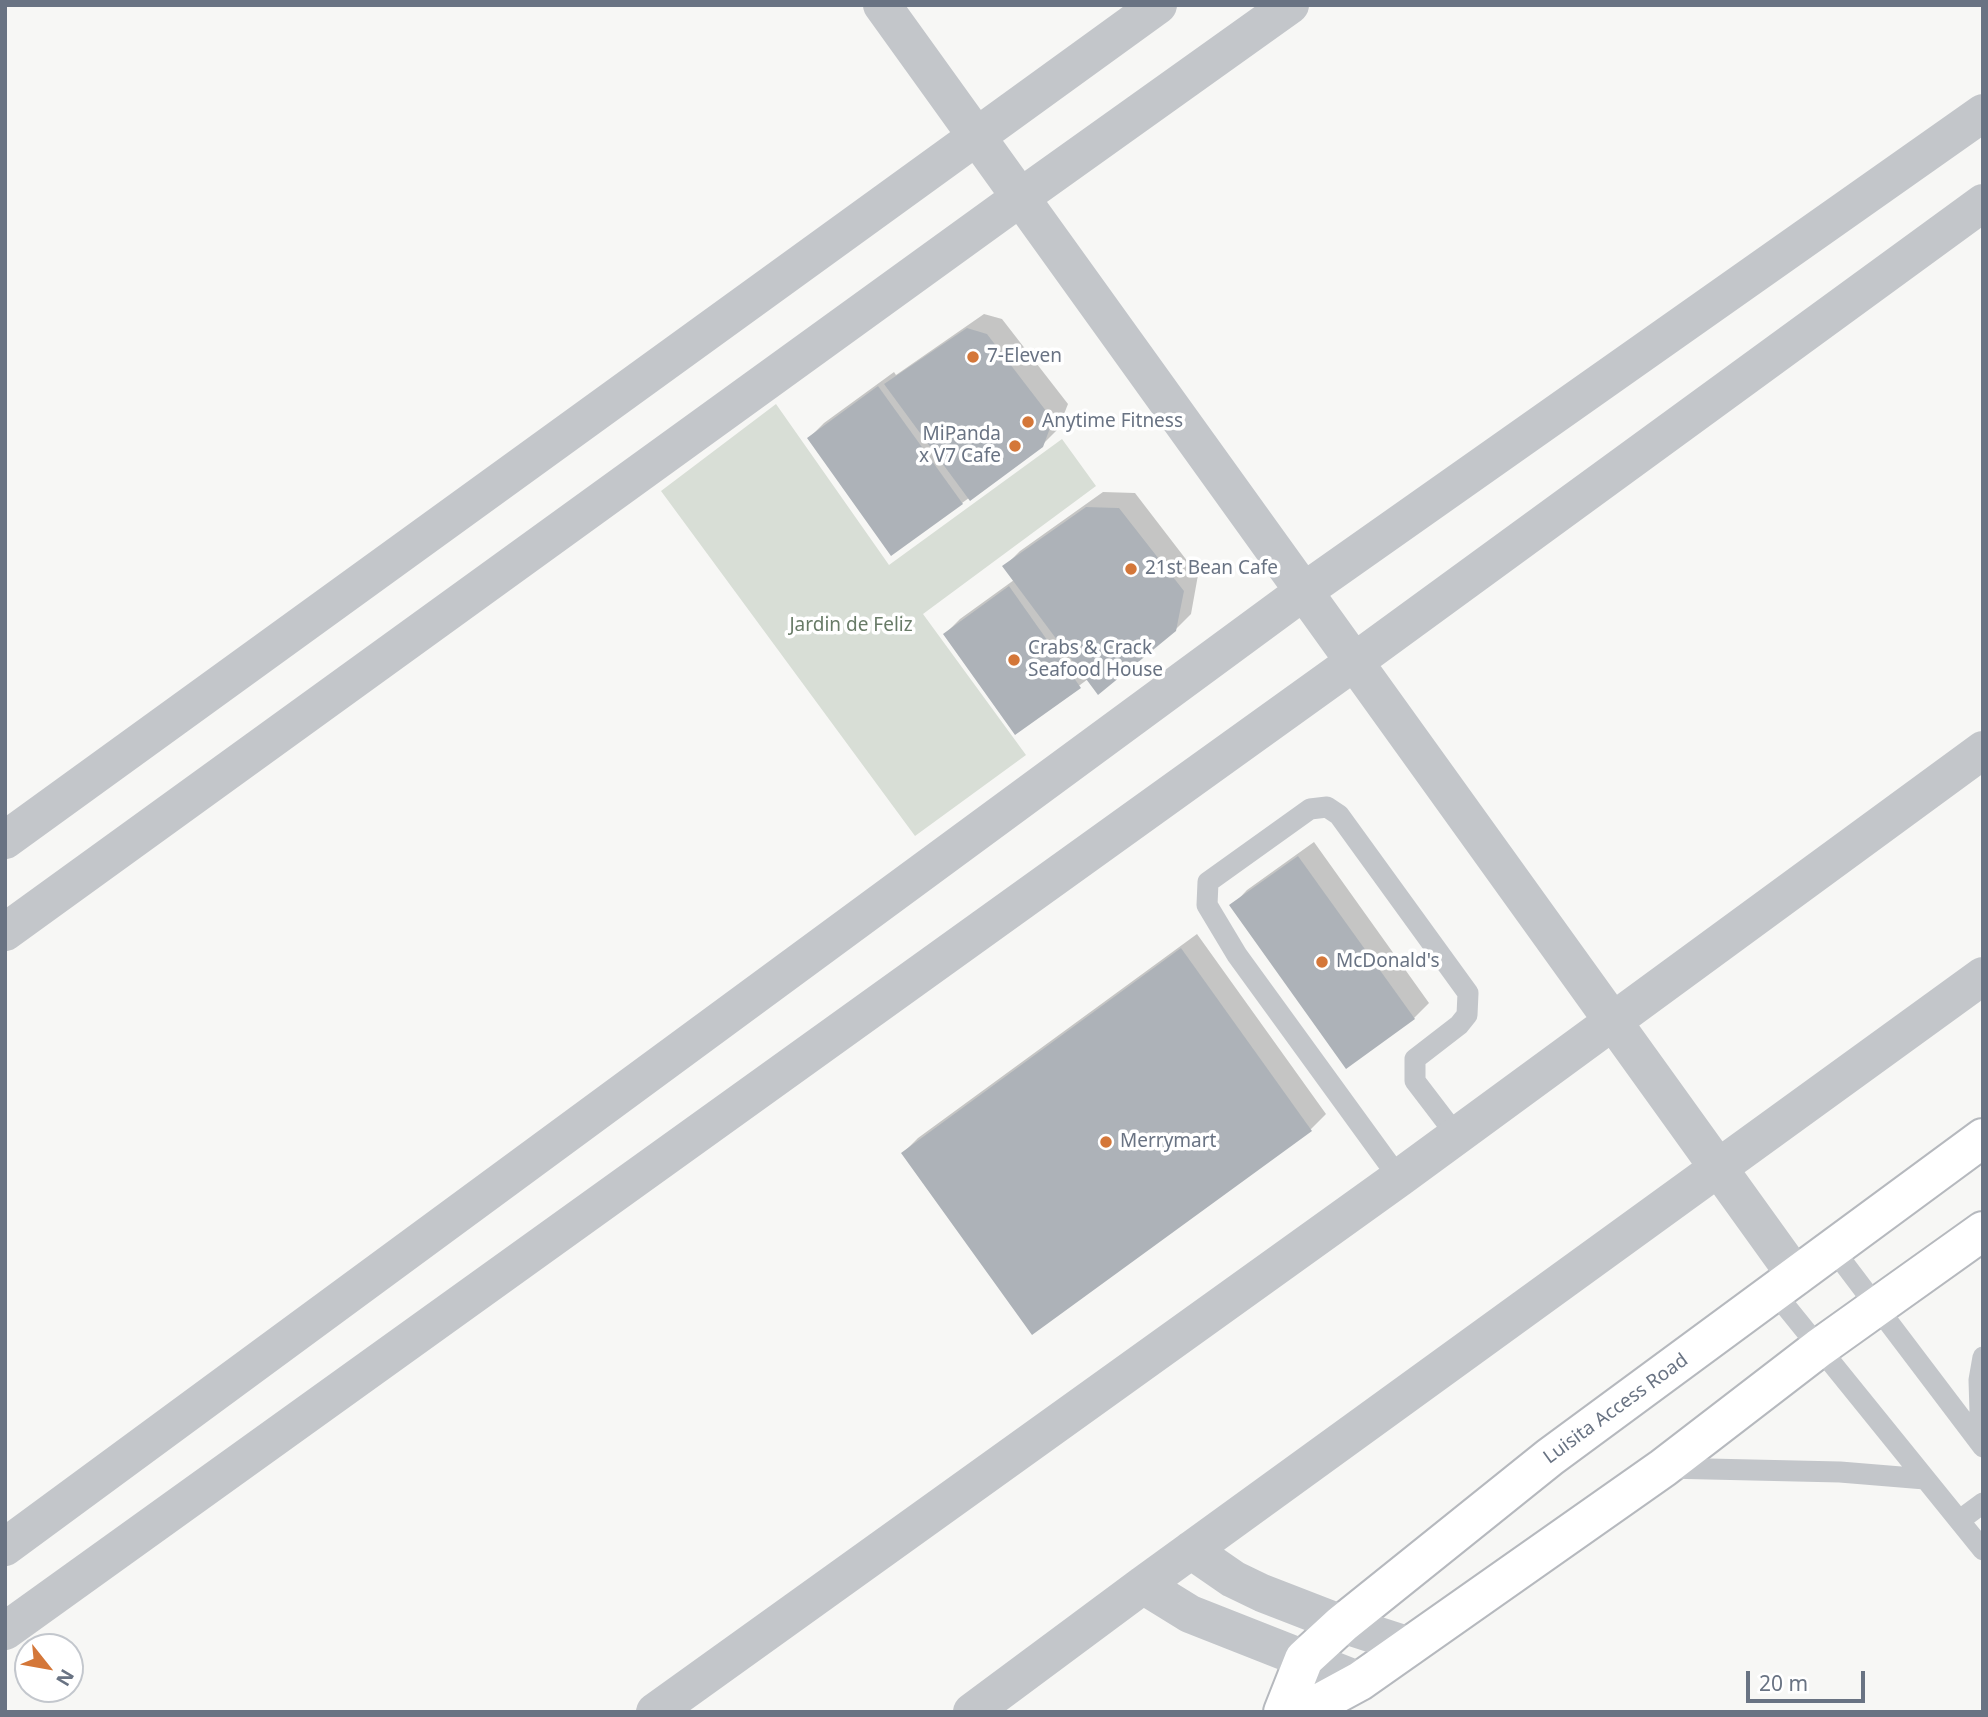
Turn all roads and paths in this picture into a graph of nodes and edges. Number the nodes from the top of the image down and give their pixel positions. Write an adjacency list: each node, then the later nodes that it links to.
1 (882, 5): 5 (street)
2 (1158, 5): 5 (street)
3 (1290, 5): 6 (street)
4 (1983, 113): 8 (street)
5 (977, 135): 6 (street); 11 (street)
6 (1021, 197): 8 (street); 12 (street)
7 (1983, 203): 9 (street)
8 (1303, 592): 9 (street); 30 (street)
9 (1354, 662): 14 (street); 35 (street)
10 (1983, 750): 14 (street)
11 (5, 840)
12 (5, 932)
13 (1983, 976): 17 (street)
14 (1613, 1023): 15 (street); 17 (street)
15 (1457, 1136): 18 (street); 18 (lane)
16 (1983, 1138): 20 (main road, Luisita Access Road)
17 (1718, 1169): 21 (street); 31 (street)
18 (1399, 1178): 39 (street)
19 (1983, 1231): 22 (main road)
20 (1833, 1249): 21 (main road, Luisita Access Road); 22 (lane)
21 (1785, 1284): 23 (lane); 34 (main road, Luisita Access Road)
22 (1877, 1307): 23 (main road); 25 (lane)
23 (1819, 1348): 26 (main road); 27 (lane)
24 (1983, 1357): 25 (lane)
25 (1982, 1446)
26 (1663, 1468): 27 (lane); 36 (main road)
27 (1925, 1479): 29 (lane)
28 (1983, 1503): 29 (lane)
29 (1960, 1520): 32 (lane)
30 (5, 1547)
31 (1192, 1550): 33 (street); 34 (street)
32 (1983, 1550)
33 (1143, 1584): 37 (street); 40 (street)
34 (1342, 1625): 36 (street); 37 (main road, Luisita Access Road)
35 (5, 1631)
36 (1410, 1646): 38 (main road)
37 (1304, 1660): 38 (street); 41 (main road, Luisita Access Road)
38 (1360, 1681): 42 (main road)
39 (655, 1712)
40 (972, 1712)
41 (1283, 1712)
42 (1303, 1712)

